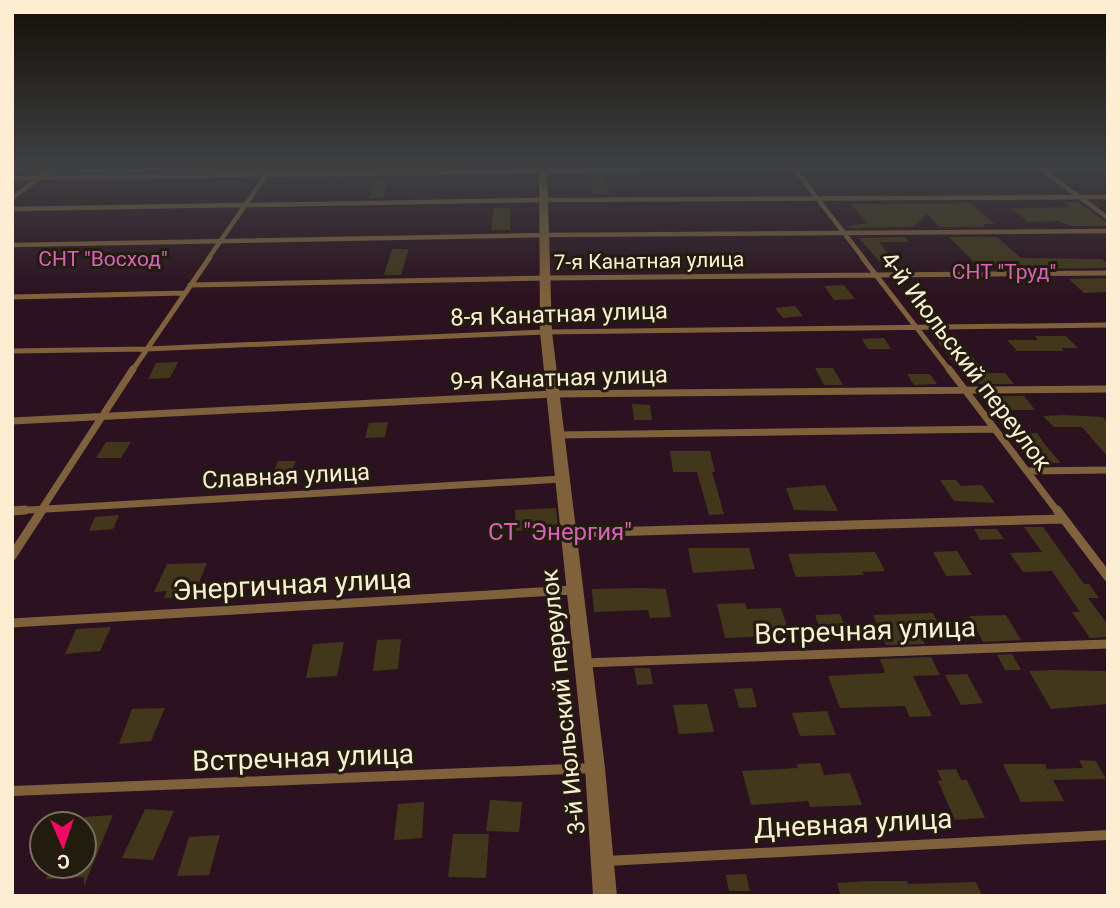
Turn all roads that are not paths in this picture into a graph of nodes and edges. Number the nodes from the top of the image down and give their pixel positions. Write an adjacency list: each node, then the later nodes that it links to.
1 (242, 210): 7 (lane)
2 (545, 210): 6 (street, 3-й Июльский переулок)
3 (827, 210): 5 (lane, 4-й Июльский переулок)
4 (1108, 231): 5 (lane)
5 (844, 233): 6 (lane); 10 (lane, 4-й Июльский переулок)
6 (546, 235): 7 (lane); 11 (street, 3-й Июльский переулок)
7 (221, 241): 8 (lane); 12 (lane)
8 (12, 245)
9 (1108, 273): 10 (lane, 7-я Канатная улица)
10 (875, 274): 11 (lane, 7-я Канатная улица); 16 (lane, 4-й Июльский переулок)
11 (547, 278): 12 (lane, 7-я Канатная улица); 17 (street, 3-й Июльский переулок)
12 (190, 285): 13 (lane)
13 (185, 293): 14 (lane); 18 (lane)
14 (12, 297)
15 (1108, 325): 16 (lane, 8-я Канатная улица)
16 (916, 327): 17 (lane, 8-я Канатная улица); 21 (lane, 4-й Июльский переулок)
17 (546, 332): 18 (lane, 8-я Канатная улица); 22 (street, 3-й Июльский переулок)
18 (146, 349): 19 (lane, 8-я Канатная улица); 23 (lane)
19 (12, 351)
20 (1108, 389): 21 (lane, 9-я Канатная улица)
21 (964, 390): 22 (lane, 9-я Канатная улица); 25 (lane, 4-й Июльский переулок)
22 (553, 394): 23 (lane, 9-я Канатная улица); 26 (street, 3-й Июльский переулок)
23 (102, 418): 24 (lane, 9-я Канатная улица); 30 (lane)
24 (12, 421)
25 (994, 429): 26 (lane); 28 (lane, 4-й Июльский переулок)
26 (557, 435): 29 (street, 3-й Июльский переулок)
27 (1108, 470): 28 (lane)
28 (1027, 471): 32 (lane, 4-й Июльский переулок)
29 (562, 479): 30 (lane, Славная улица); 33 (street, 3-й Июльский переулок)
30 (43, 510): 31 (lane, Славная улица); 34 (lane)
31 (12, 511)
32 (1063, 519): 33 (lane); 35 (lane, 4-й Июльский переулок)
33 (568, 533): 36 (street, 3-й Июльский переулок)
34 (12, 556)
35 (1108, 578)
36 (574, 590): 37 (lane, Энергичная улица); 39 (street, 3-й Июльский переулок)
37 (12, 624)
38 (1108, 644): 39 (lane, Встречная улица)
39 (583, 663): 40 (street, 3-й Июльский переулок)
40 (595, 768): 41 (lane, Встречная улица); 43 (street, 3-й Июльский переулок)
41 (12, 792)
42 (1108, 835): 43 (lane, Дневная улица)
43 (602, 862): 44 (street, 3-й Июльский переулок)
44 (605, 896)

